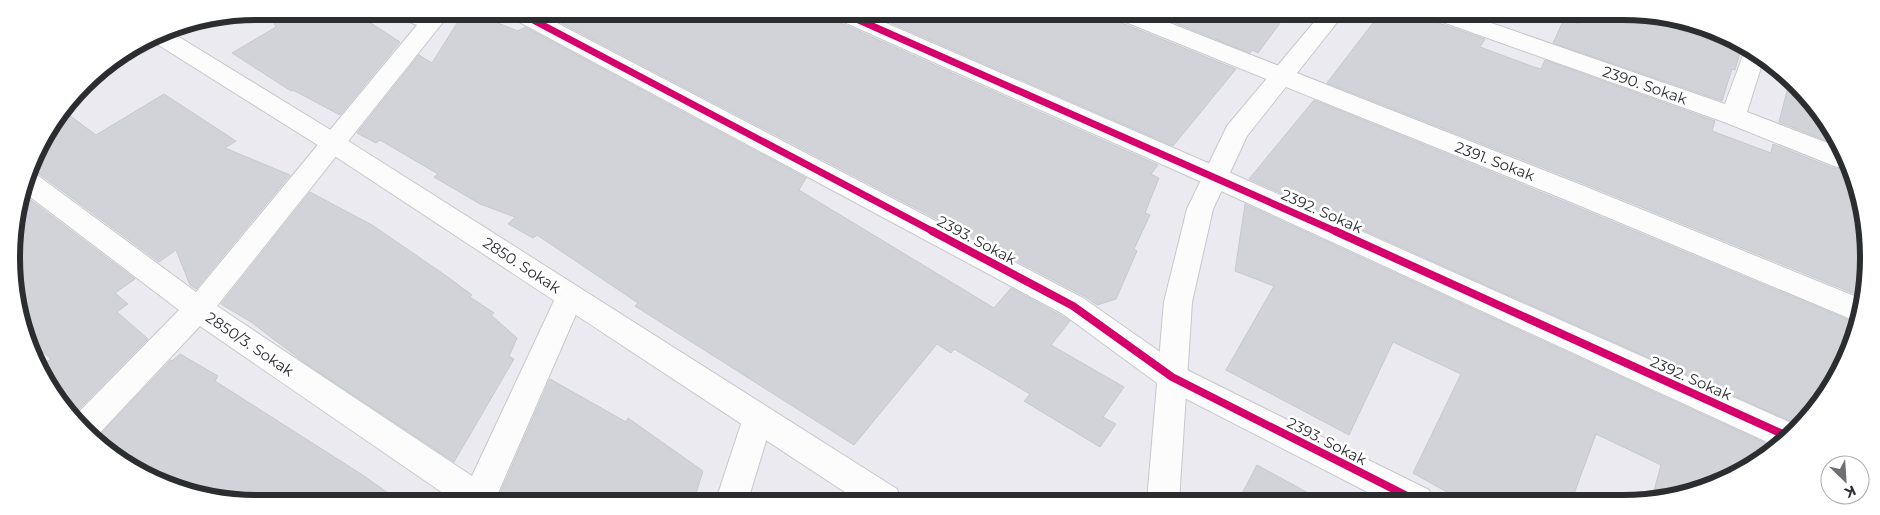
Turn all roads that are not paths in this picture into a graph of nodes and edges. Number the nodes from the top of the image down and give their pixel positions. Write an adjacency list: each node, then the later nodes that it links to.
1 (434, 20): 11 (street)
2 (533, 20): 18 (street, 2393. Sokak)
3 (859, 20): 13 (street, 2392. Sokak)
4 (1141, 20): 9 (street, 2391. Sokak)
5 (1328, 20): 9 (street)
6 (1459, 20): 10 (street, 2390. Sokak)
7 (164, 39): 11 (street, 2850. Sokak)
8 (1752, 59): 10 (street)
9 (1280, 77): 13 (street); 17 (street, 2391. Sokak)
10 (1733, 116): 12 (street, 2390. Sokak)
11 (333, 144): 15 (street, 2850. Sokak); 16 (street)
12 (1838, 157)
13 (1215, 177): 18 (street); 21 (street, 2392. Sokak)
14 (32, 185): 16 (street, 2850/3. Sokak)
15 (570, 296): 19 (street, 2850. Sokak); 23 (street)
16 (198, 309): 20 (street); 22 (street, 2850/3. Sokak)
17 (1854, 309)
18 (1172, 377): 26 (street); 27 (street, 2393. Sokak)
19 (758, 418): 24 (street); 25 (street, 2850. Sokak)
20 (88, 423)
21 (1781, 434)
22 (472, 495)
23 (480, 495)
24 (734, 495)
25 (877, 495)
26 (1163, 495)
27 (1405, 495)

